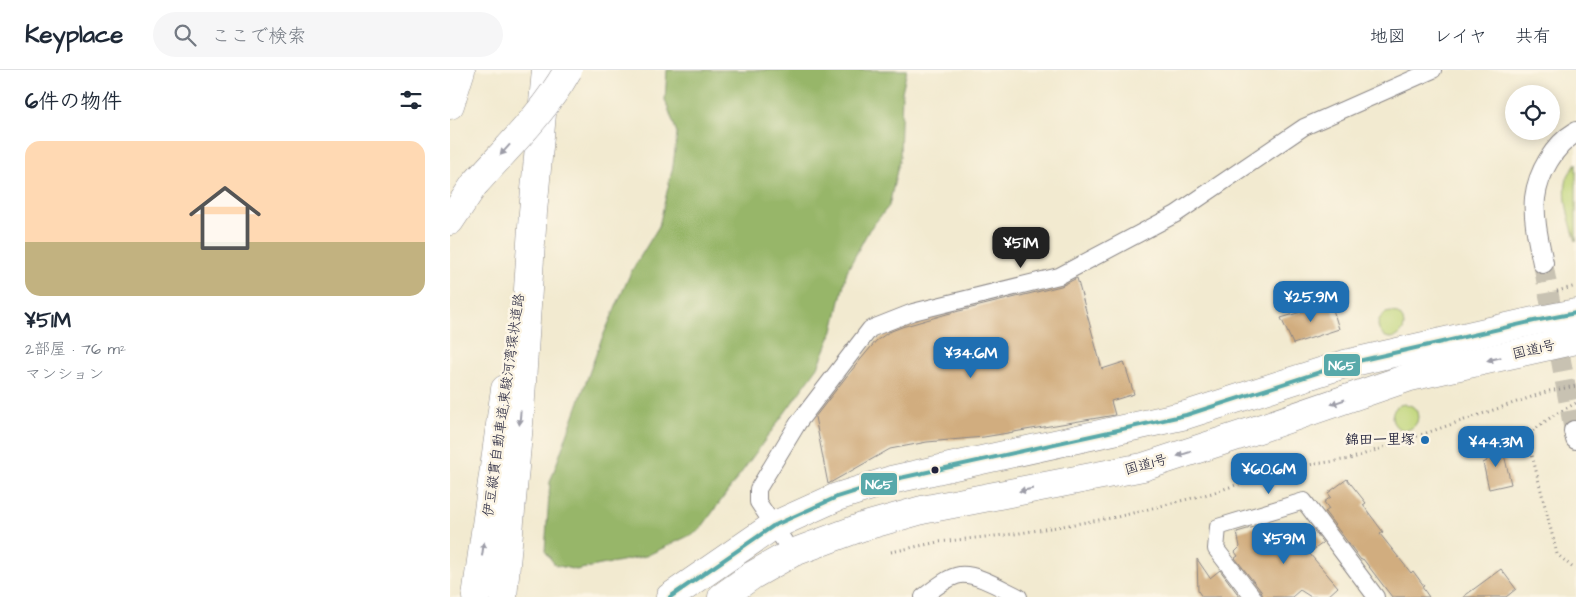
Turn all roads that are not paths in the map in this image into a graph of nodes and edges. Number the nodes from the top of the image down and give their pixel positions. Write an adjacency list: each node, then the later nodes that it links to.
1 (461, 70): 4 (highway)
2 (553, 70): 6 (highway, 伊豆縦貫自動車道;東駿河湾環状道路); 7 (highway, one-way to 7, bridge)
3 (1432, 70): 13 (street)
4 (450, 105)
5 (1576, 132): 8 (street)
6 (533, 212): 15 (highway, 伊豆縦貫自動車道;東駿河湾環状道路, one-way to 6); 16 (highway, 伊豆縦貫自動車道;東駿河湾環状道路, one-way to 16)
7 (450, 221)
8 (1543, 263)
9 (1576, 304): 11 (street)
10 (1576, 313): 11 (highway, 国道1号)
11 (1534, 321): 13 (highway, 国道1号)
12 (1576, 340): 14 (highway, 国道1号, one-way to 14)
13 (773, 526): 14 (street); 17 (highway, 国道1号)
14 (792, 553): 18 (highway, 国道1号)
15 (476, 597)
16 (503, 597)
17 (670, 597)
18 (722, 597)
19 (923, 597): 20 (street)
20 (1019, 597)
21 (1253, 597): 22 (street)
22 (1376, 597)

